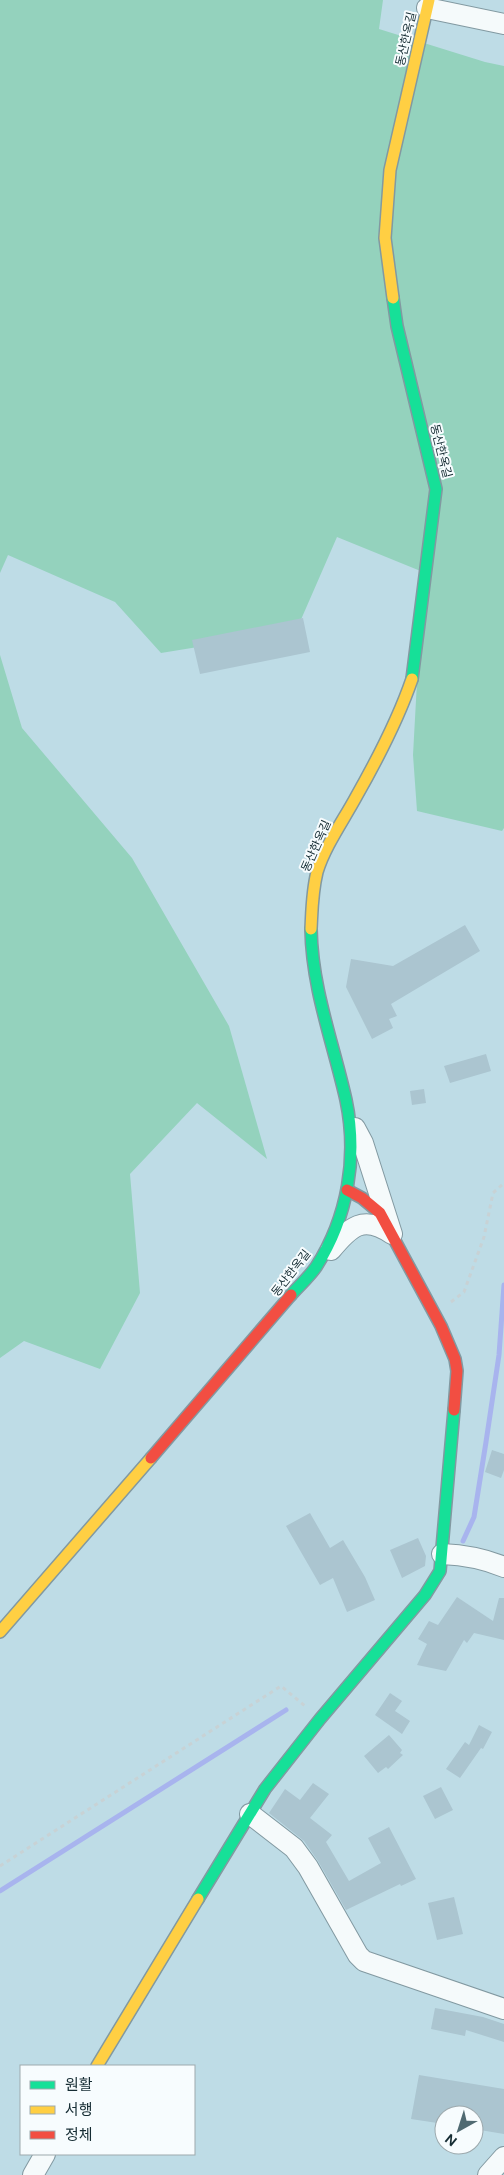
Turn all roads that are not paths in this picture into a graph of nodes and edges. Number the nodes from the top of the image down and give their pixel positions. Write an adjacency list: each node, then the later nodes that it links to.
1 (428, 4): 2 (street); 3 (street, 동산한옥길)
2 (504, 24)
3 (349, 1117): 4 (street, 동산한옥길); 5 (street)
4 (347, 1190): 5 (street); 6 (street, 동산한옥길)
5 (392, 1234): 6 (street); 7 (street)
6 (315, 1268): 9 (street, 동산한옥길)
7 (442, 1554): 8 (street); 10 (street)
8 (504, 1567)
9 (0, 1632)
10 (250, 1814): 11 (street); 12 (street)
11 (504, 2009)
12 (97, 2065)
13 (44, 2155): 15 (street)
14 (504, 2156): 16 (street)
15 (33, 2175)
16 (488, 2175)

